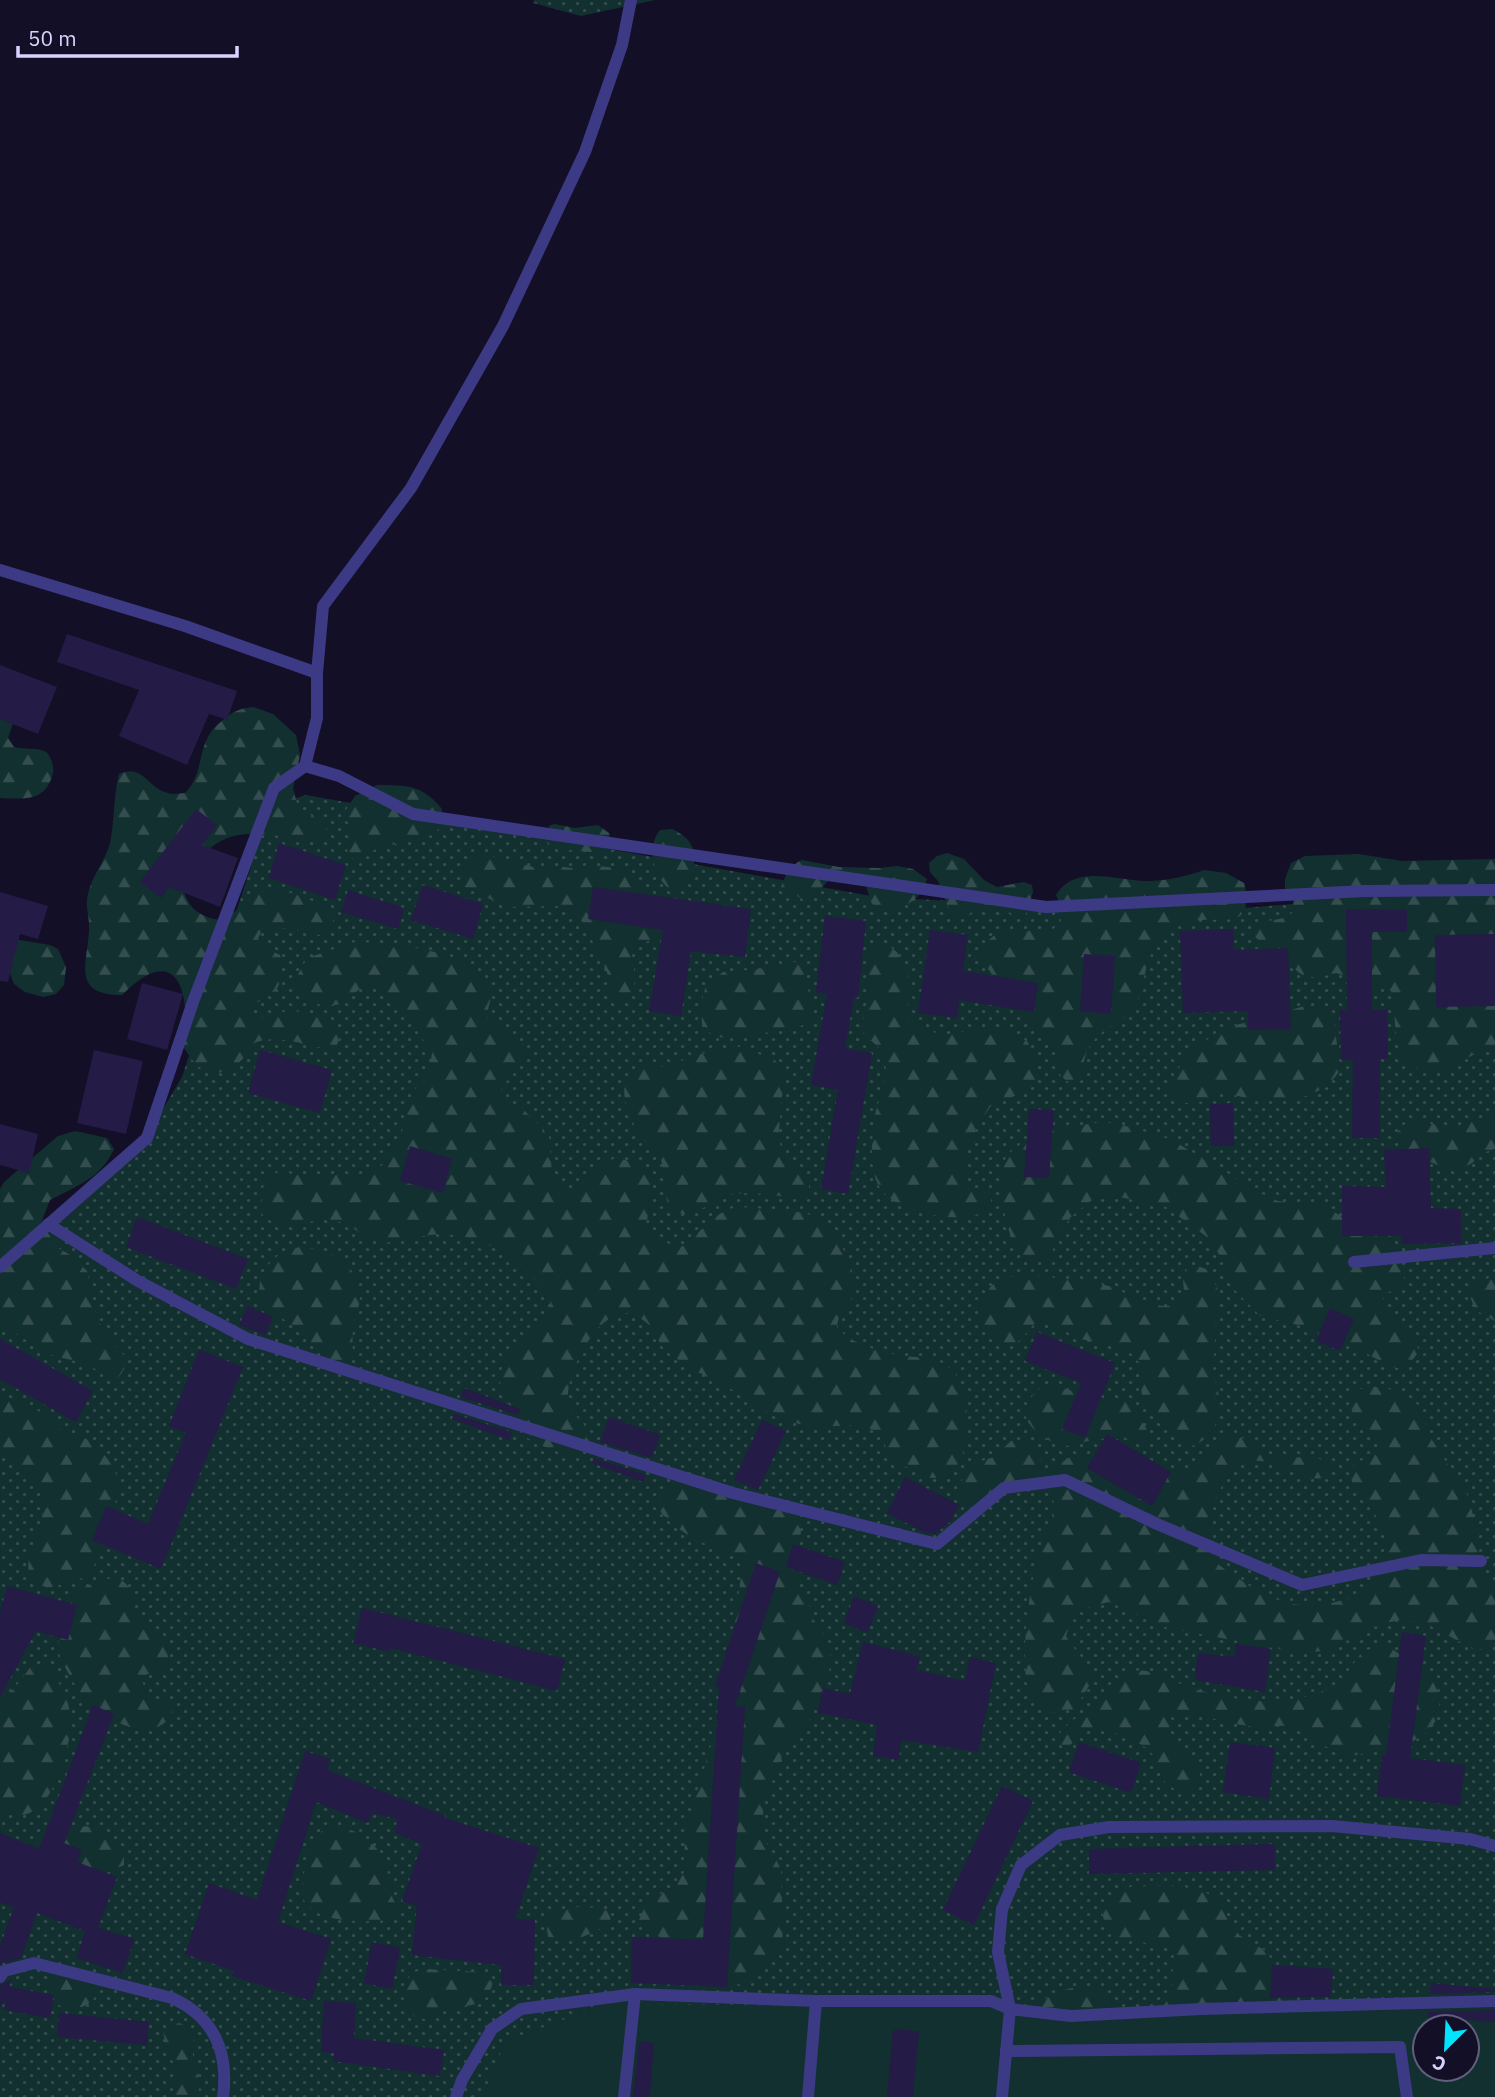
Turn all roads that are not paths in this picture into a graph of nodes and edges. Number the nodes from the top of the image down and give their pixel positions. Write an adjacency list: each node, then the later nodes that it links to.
1 (631, 0): 3 (lane)
2 (0, 570): 3 (lane)
3 (317, 673): 4 (lane)
4 (305, 766): 5 (lane); 6 (lane)
5 (1495, 890)
6 (48, 1224): 9 (lane); 10 (lane)
7 (1495, 1248): 8 (lane)
8 (1354, 1262)
9 (0, 1267)
10 (1481, 1561)
11 (1495, 1846): 16 (lane)
12 (0, 1978): 18 (lane)
13 (635, 1994): 14 (lane); 19 (lane); 20 (lane)
14 (816, 2001): 16 (lane); 21 (lane)
15 (1495, 2001): 16 (lane)
16 (1010, 2009): 17 (lane)
17 (1006, 2051): 22 (lane); 23 (lane)
18 (223, 2097)
19 (456, 2097)
20 (624, 2097)
21 (808, 2097)
22 (1002, 2097)
23 (1407, 2097)

